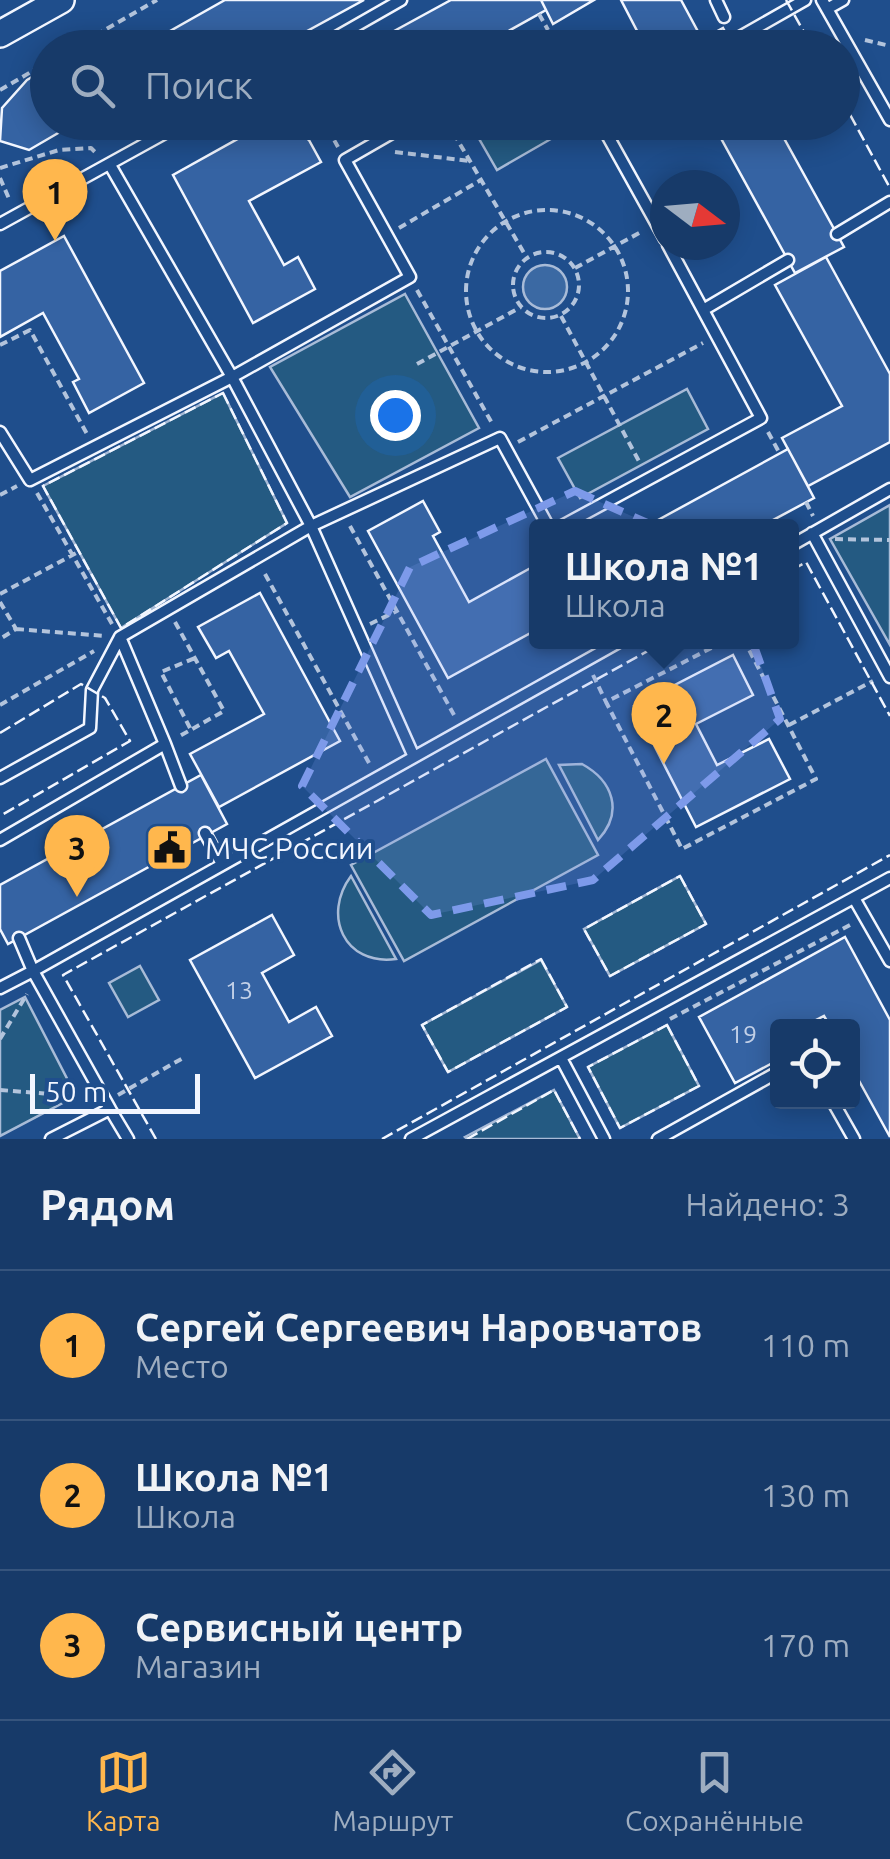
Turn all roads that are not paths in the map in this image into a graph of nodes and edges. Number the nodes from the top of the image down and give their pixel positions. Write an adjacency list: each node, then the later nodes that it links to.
1 (61, 0): 11 (street)
2 (401, 0): 8 (lane)
3 (716, 0): 7 (lane)
4 (805, 0): 9 (lane)
5 (843, 0): 6 (lane)
6 (824, 4): 10 (lane)
7 (724, 17)
8 (348, 30)
9 (752, 30)
10 (836, 30)
11 (0, 34)
12 (860, 76): 13 (lane)
13 (890, 120)
14 (154, 140): 17 (lane)
15 (378, 140): 25 (lane)
16 (610, 140): 19 (lane)
17 (110, 165): 20 (lane); 25 (lane)
18 (890, 202): 21 (lane)
19 (650, 211)
20 (0, 224)
21 (837, 234)
22 (677, 260): 24 (lane)
23 (788, 260): 24 (lane)
24 (703, 310): 29 (lane)
25 (232, 377): 26 (lane); 30 (lane)
26 (0, 432)
27 (890, 489): 31 (lane)
28 (544, 519): 30 (lane)
29 (575, 519)
30 (311, 526): 33 (lane); 37 (lane)
31 (812, 533): 32 (lane); 35 (lane)
32 (799, 541)
33 (120, 636): 36 (lane); 38 (lane)
34 (607, 649): 37 (lane)
35 (889, 676)
36 (164, 744): 39 (lane); 41 (lane)
37 (414, 757): 42 (lane)
38 (0, 778)
39 (181, 786)
40 (205, 833): 42 (lane)
41 (0, 840)
42 (222, 864): 47 (lane)
43 (890, 878): 44 (lane)
44 (854, 898): 46 (lane); 49 (lane)
45 (19, 938): 47 (lane)
46 (890, 961)
47 (34, 971): 48 (lane); 51 (lane)
48 (0, 988)
49 (562, 1058): 55 (lane); 56 (lane)
50 (770, 1076): 57 (lane)
51 (112, 1103): 53 (lane); 54 (lane)
52 (837, 1109): 58 (lane)
53 (50, 1139)
54 (128, 1139)
55 (411, 1139)
56 (604, 1139)
57 (658, 1139)
58 (854, 1139)

